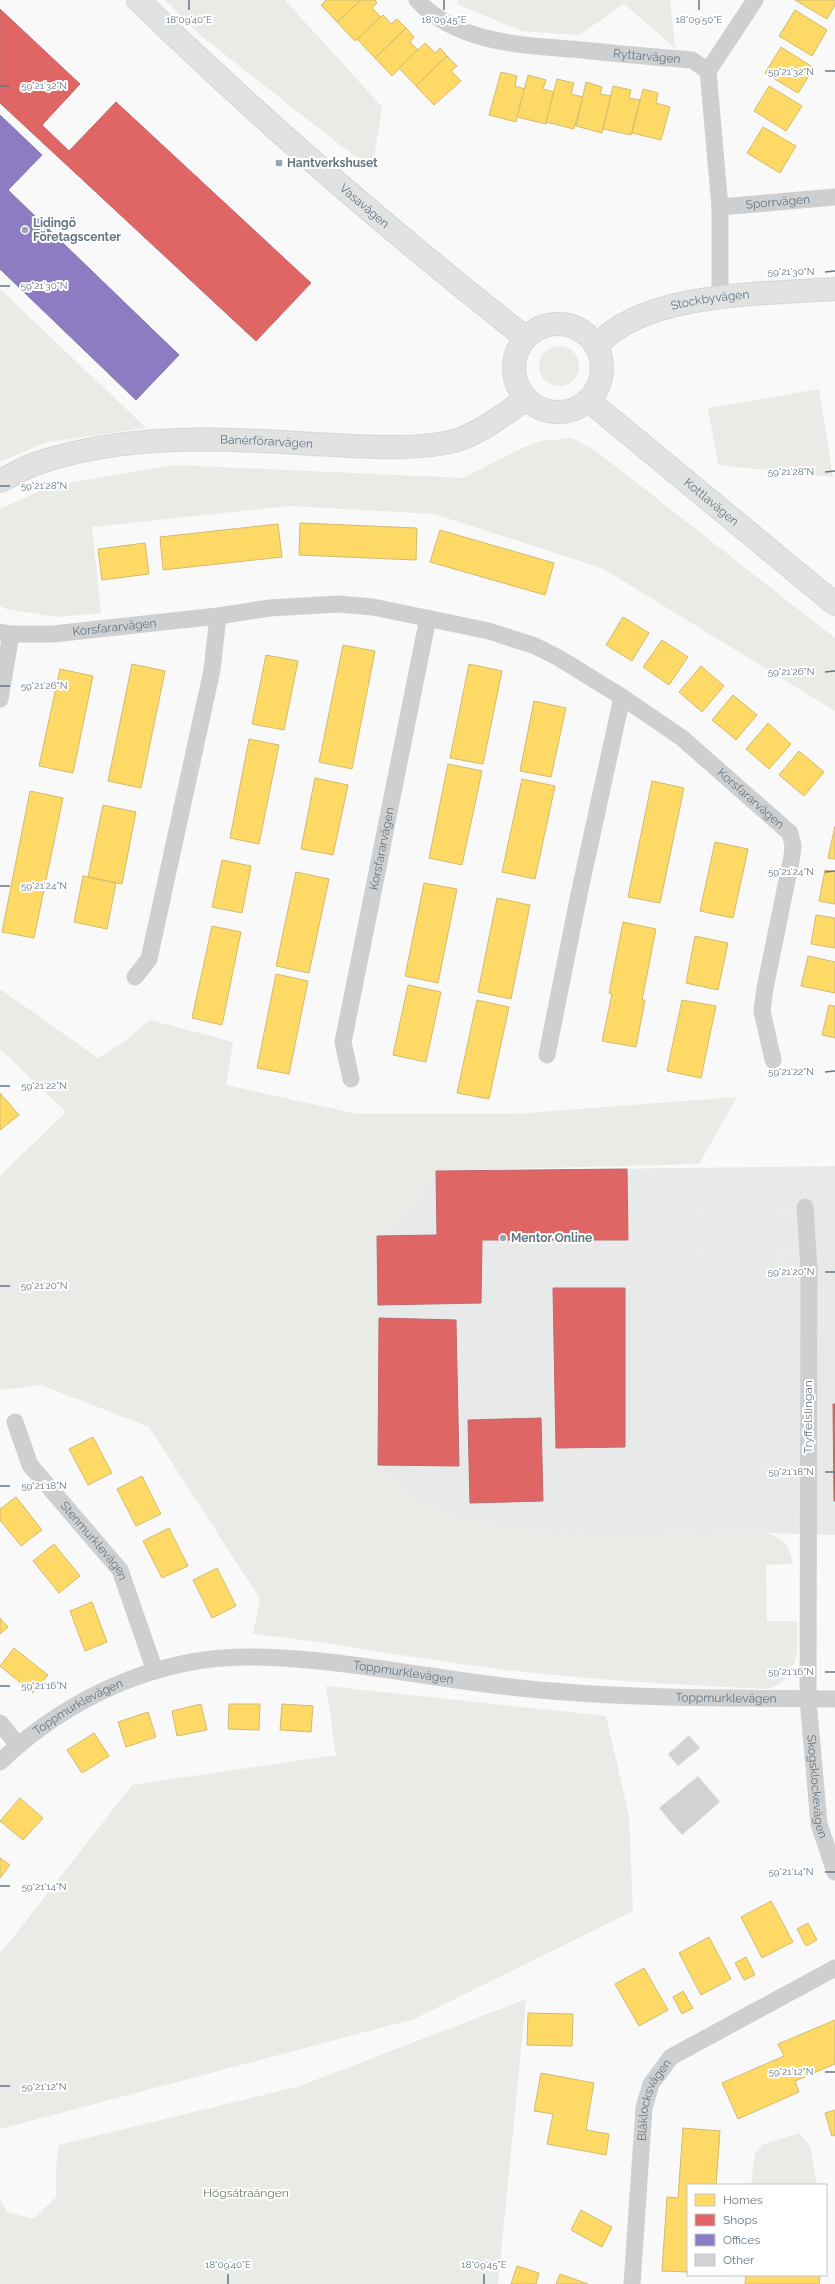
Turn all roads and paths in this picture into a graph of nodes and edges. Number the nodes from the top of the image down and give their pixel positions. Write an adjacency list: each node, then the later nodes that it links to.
1 (138, 0): 9 (street, Vasavägen)
2 (416, 0): 4 (street, Ryttarvägen)
3 (755, 0): 4 (street)
4 (708, 71): 6 (street)
5 (835, 197): 6 (street, Sporrvägen)
6 (720, 206): 8 (street)
7 (835, 289): 8 (street, Stockbyvägen)
8 (720, 297): 10 (street, Stockbyvägen)
9 (526, 338): 10 (street); 11 (street)
10 (597, 346): 12 (street)
11 (527, 398): 12 (street); 13 (street, Banérförarvägen)
12 (588, 400): 14 (street, Kottlavägen)
13 (0, 481)
14 (835, 604)
15 (218, 616): 16 (street, Korsfararvägen); 17 (street, Korsfararvägen); 20 (street)
16 (428, 618): 18 (street, Korsfararvägen); 23 (street, Korsfararvägen)
17 (6, 633): 19 (street, Korsfararvägen)
18 (622, 697): 21 (street); 22 (street, Korsfararvägen)
19 (0, 699)
20 (135, 977)
21 (547, 1055)
22 (773, 1060)
23 (351, 1079)
24 (806, 1207): 27 (street, Tryffelslingan)
25 (15, 1422): 26 (street, Stenmurklevägen)
26 (155, 1671): 27 (street, Toppmurklevägen); 30 (street, Toppmurklevägen)
27 (808, 1698): 28 (street, Toppmurklevägen); 32 (street, Skogsklockevägen)
28 (835, 1698)
29 (0, 1723): 30 (street)
30 (18, 1745): 31 (street, Toppmurklevägen)
31 (0, 1762)
32 (835, 1872)
33 (835, 1968): 34 (street, Blåklocksvägen)
34 (632, 2284)

